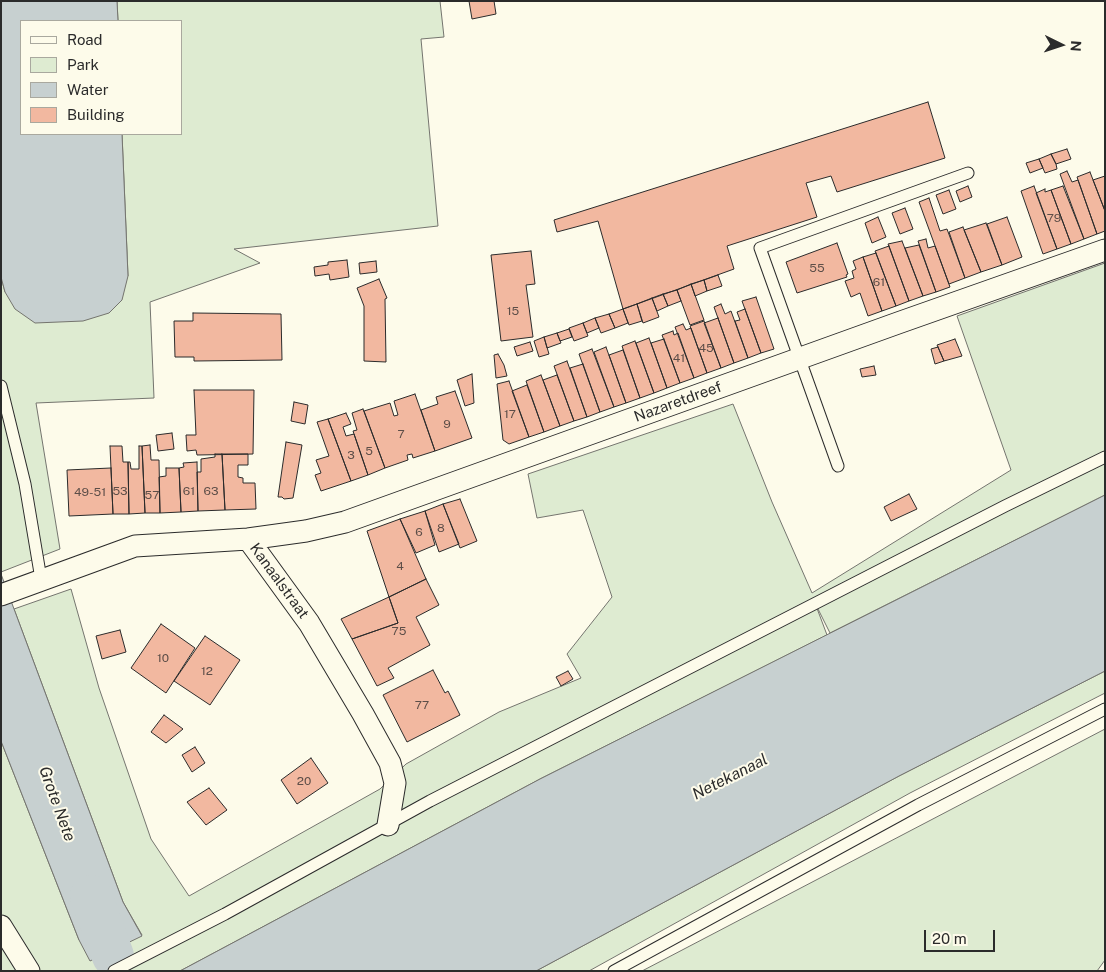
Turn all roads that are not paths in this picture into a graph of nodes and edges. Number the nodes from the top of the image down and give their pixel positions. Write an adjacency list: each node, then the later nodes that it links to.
1 (968, 173): 3 (lane)
2 (1105, 250): 3 (street, Nazaretdreef)
3 (800, 358): 6 (lane); 7 (street, Nazaretdreef)
4 (1, 386): 8 (lane)
5 (1105, 457): 11 (lane)
6 (838, 466)
7 (248, 539): 8 (street, Kanaalstraat); 11 (street, Kanaalstraat)
8 (41, 579): 9 (street, Kanaalstraat)
9 (8, 592)
10 (1105, 708): 15 (lane)
11 (388, 826): 14 (lane)
12 (1, 926): 13 (street)
13 (29, 971)
14 (114, 971)
15 (614, 971)

